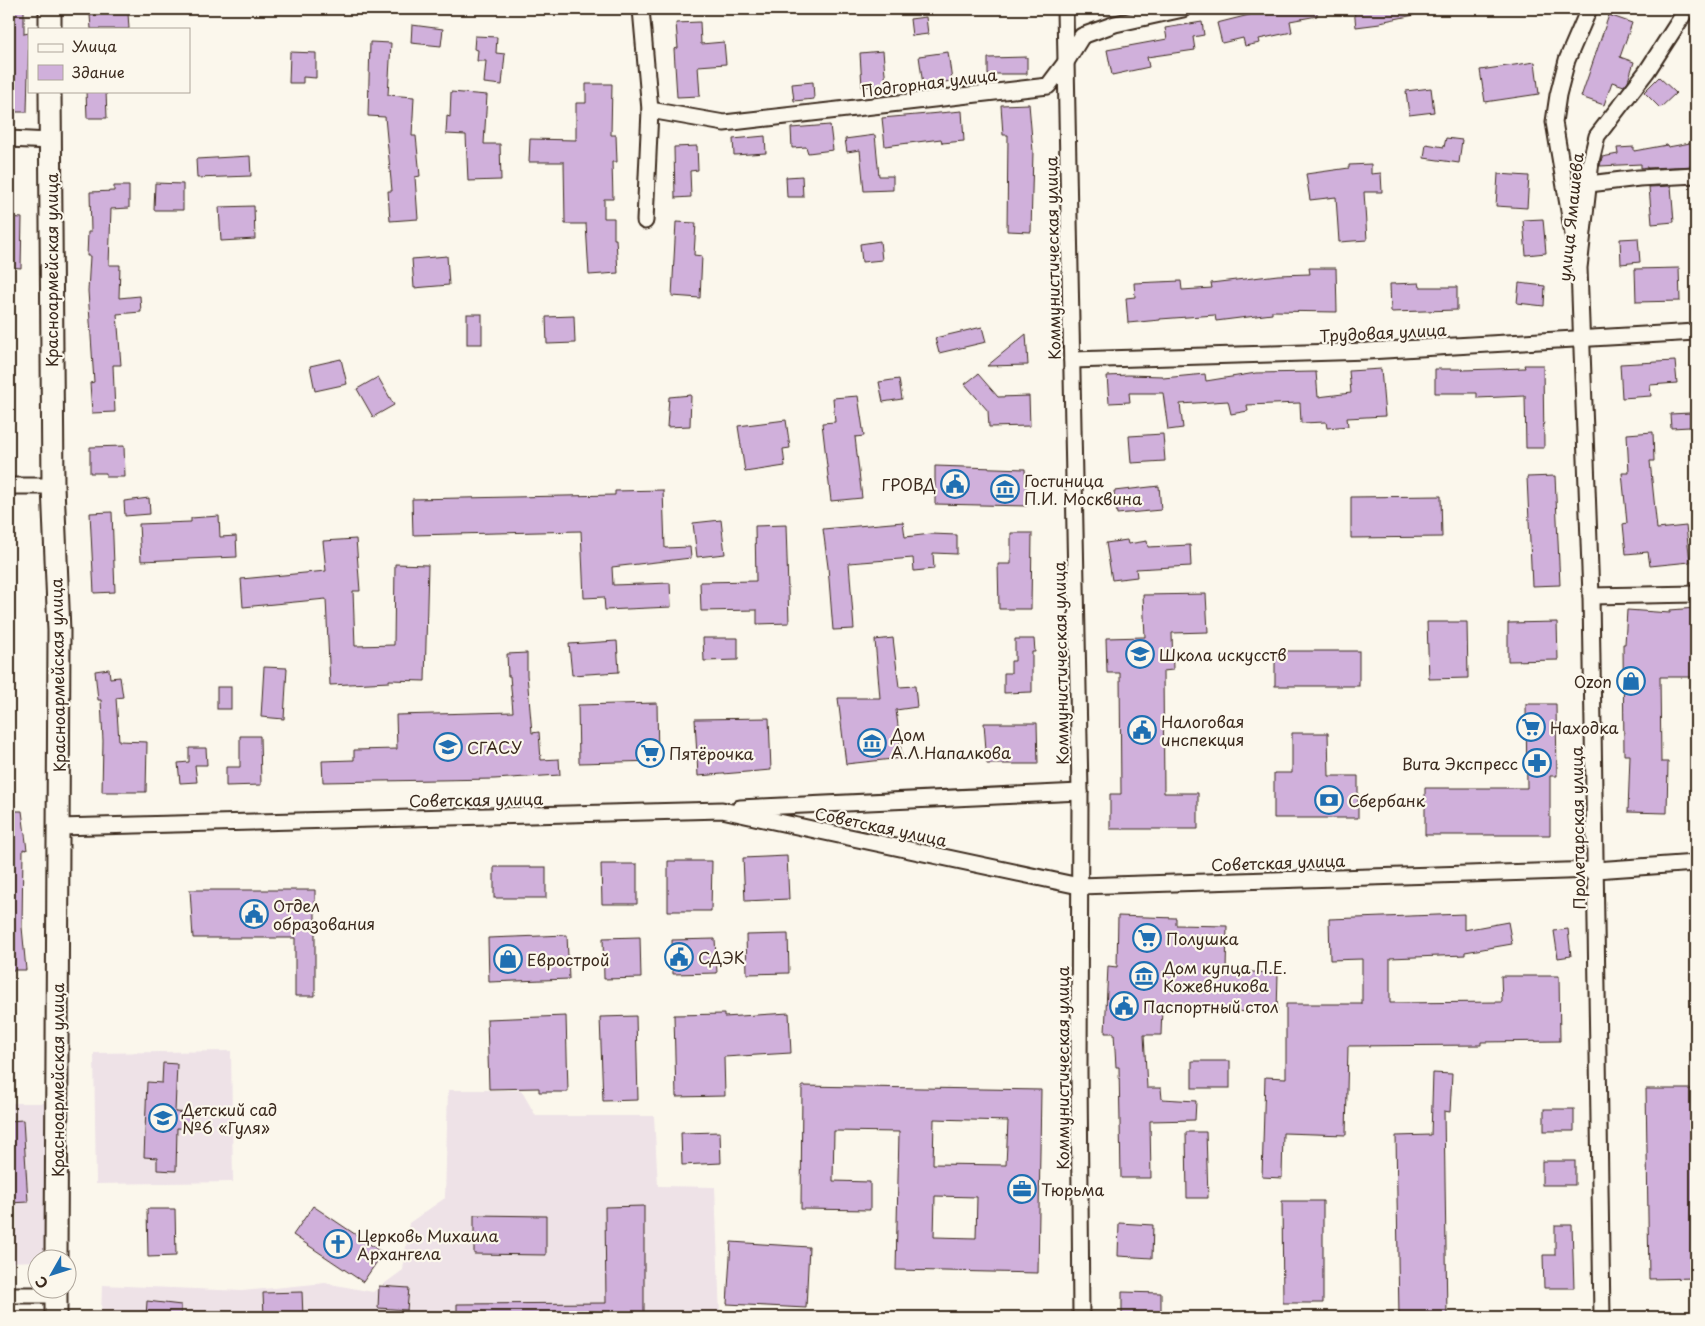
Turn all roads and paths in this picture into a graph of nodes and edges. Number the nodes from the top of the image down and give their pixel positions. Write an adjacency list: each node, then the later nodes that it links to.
1 (50, 9): 7 (main road)
2 (641, 9): 10 (street)
3 (1065, 9): 8 (street, Коммунистическая улица)
4 (1183, 9): 8 (street, Подгорная улица)
5 (1589, 9): 16 (street)
6 (1686, 9): 14 (street, улица Ямашева)
7 (50, 28)
8 (1066, 62): 10 (street, Подгорная улица); 19 (street, Коммунистическая улица)
9 (50, 92): 12 (main road, Красноармейская улица)
10 (650, 110): 15 (street)
11 (9, 139): 12 (street)
12 (50, 141): 21 (main road, Красноармейская улица)
13 (1696, 174): 14 (street)
14 (1588, 184): 16 (street, улица Ямашева)
15 (645, 221)
16 (1579, 268): 18 (street, улица Ямашева)
17 (1696, 332): 18 (street, Трудовая улица)
18 (1582, 338): 19 (street, Трудовая улица); 23 (street, Пролетарская улица)
19 (1072, 360): 24 (street, Коммунистическая улица)
20 (9, 486): 21 (street)
21 (53, 486): 26 (main road, Красноармейская улица)
22 (1696, 594): 23 (street)
23 (1592, 596): 28 (street, Пролетарская улица)
24 (1080, 792): 25 (street); 29 (street, Коммунистическая улица)
25 (722, 810): 26 (street, Советская улица); 29 (street, Советская улица)
26 (58, 827): 30 (main road, Красноармейская улица)
27 (1696, 863): 28 (street, Советская улица)
28 (1595, 870): 29 (street, Советская улица); 36 (street, Пролетарская улица)
29 (1079, 886): 35 (street, Коммунистическая улица)
30 (56, 1248)
31 (28, 1294): 32 (street)
32 (9, 1295)
33 (56, 1298): 34 (main road)
34 (56, 1317)
35 (1081, 1317)
36 (1602, 1317)

